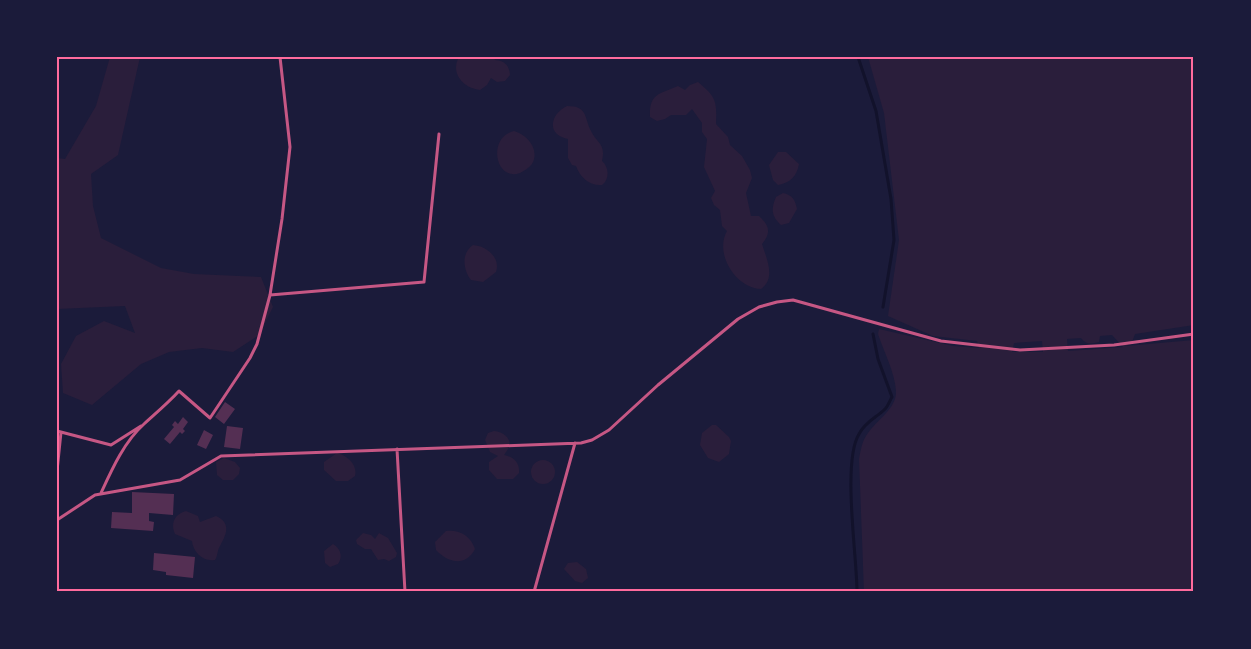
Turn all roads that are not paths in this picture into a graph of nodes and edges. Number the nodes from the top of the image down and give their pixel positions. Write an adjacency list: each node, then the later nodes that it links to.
1 (280, 57): 3 (lane)
2 (439, 134): 3 (lane)
3 (270, 295): 5 (lane)
4 (1194, 334): 7 (lane)
5 (143, 424): 6 (lane); 10 (lane)
6 (59, 431): 9 (lane)
7 (575, 443): 8 (lane); 13 (lane)
8 (397, 449): 10 (lane); 12 (lane)
9 (57, 471)
10 (101, 493): 11 (lane)
11 (57, 520)
12 (405, 592)
13 (534, 592)

